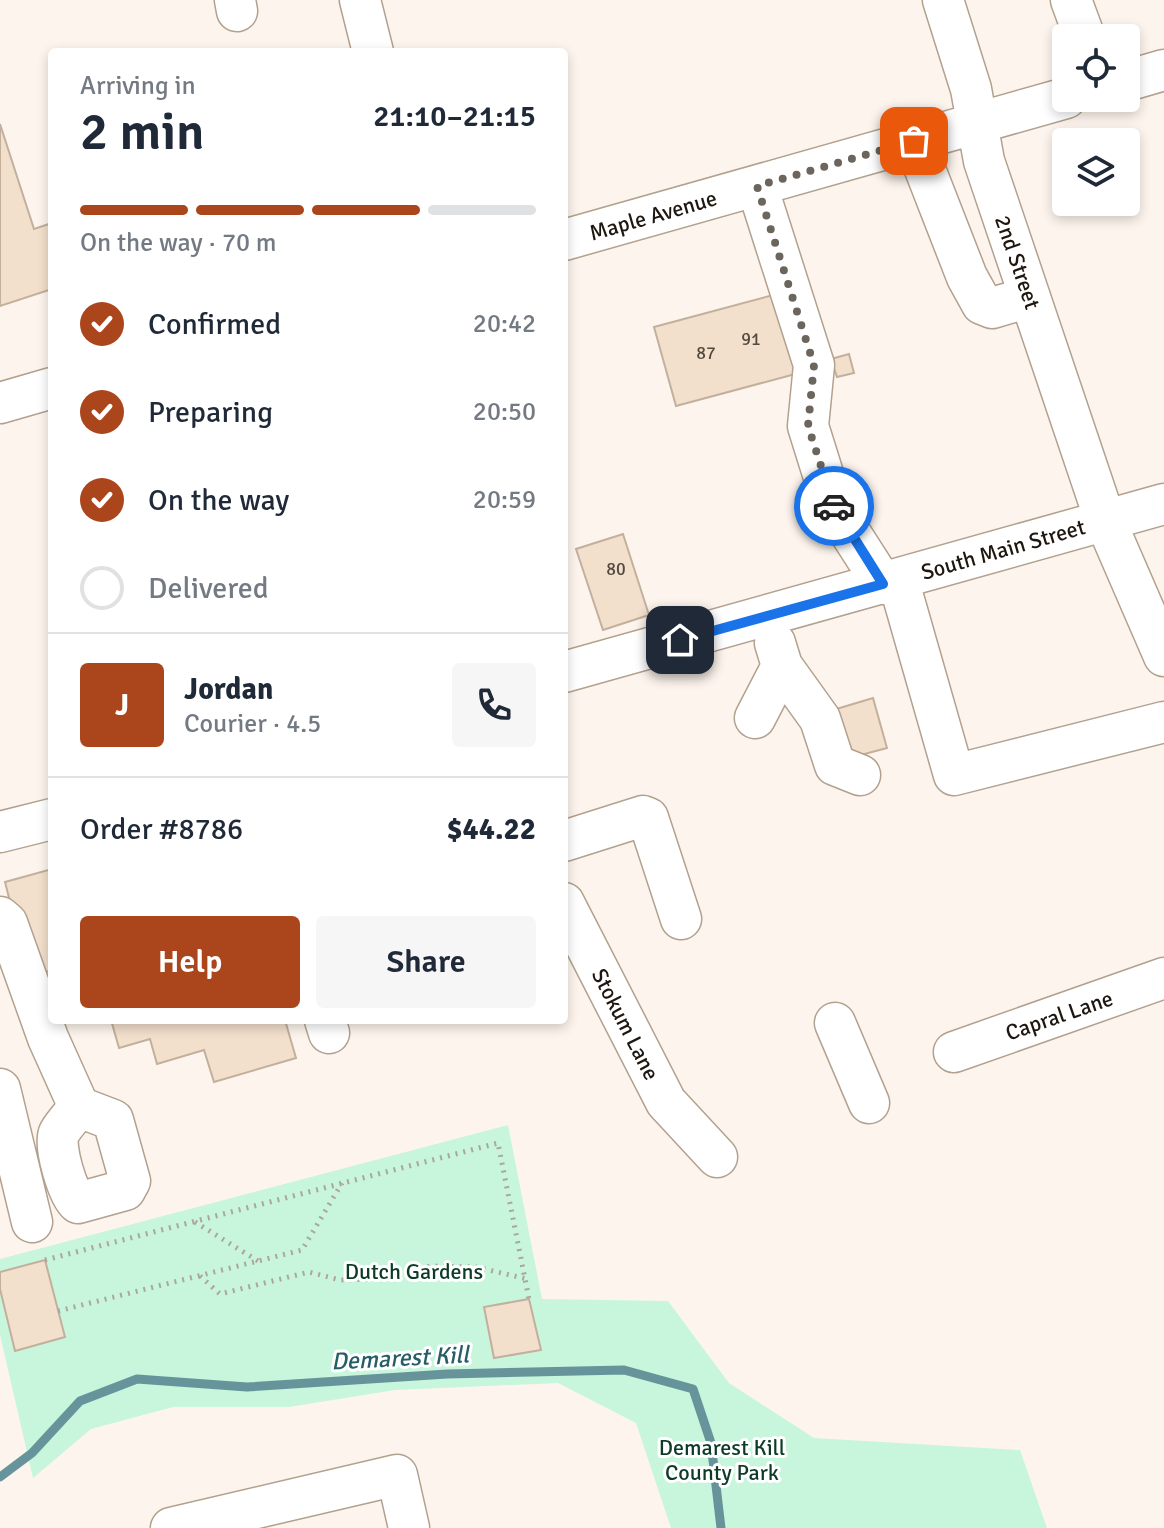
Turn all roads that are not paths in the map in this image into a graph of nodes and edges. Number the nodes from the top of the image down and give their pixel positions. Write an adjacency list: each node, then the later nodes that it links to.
1 (360, 0): 5 (street)
2 (943, 0): 9 (street, 2nd Street)
3 (1071, 0): 4 (street)
4 (1080, 24)
5 (372, 48)
6 (1164, 70): 7 (street)
7 (1140, 77)
8 (1052, 102): 9 (street, Maple Avenue)
9 (979, 123): 10 (street, Maple Avenue); 13 (street, 2nd Street)
10 (914, 141): 11 (street, Maple Avenue); 13 (street)
11 (757, 186): 12 (street, Maple Avenue); 18 (street)
12 (568, 239)
13 (1030, 297): 17 (street, 2nd Street)
14 (48, 389): 15 (street)
15 (0, 403)
16 (1164, 504): 17 (street, South Main Street)
17 (1105, 520): 18 (street, South Main Street); 20 (street, 2nd Street)
18 (890, 582): 19 (street, South Main Street); 24 (street)
19 (767, 616): 21 (street); 22 (street, South Main Street)
20 (1164, 656)
21 (782, 666): 23 (street); 25 (street)
22 (568, 671)
23 (755, 718)
24 (1164, 722)
25 (860, 775)
26 (48, 820): 27 (street)
27 (0, 832)
28 (568, 840): 31 (street)
29 (568, 911): 38 (street, Stokum Lane)
30 (0, 917): 37 (street)
31 (681, 919)
32 (1164, 978): 34 (street, Capral Lane)
33 (835, 1023): 36 (street)
34 (954, 1052)
35 (0, 1089): 39 (street)
36 (869, 1103)
37 (79, 1107)
38 (717, 1157)
39 (32, 1222)
40 (171, 1528): 41 (street)
41 (409, 1528)

